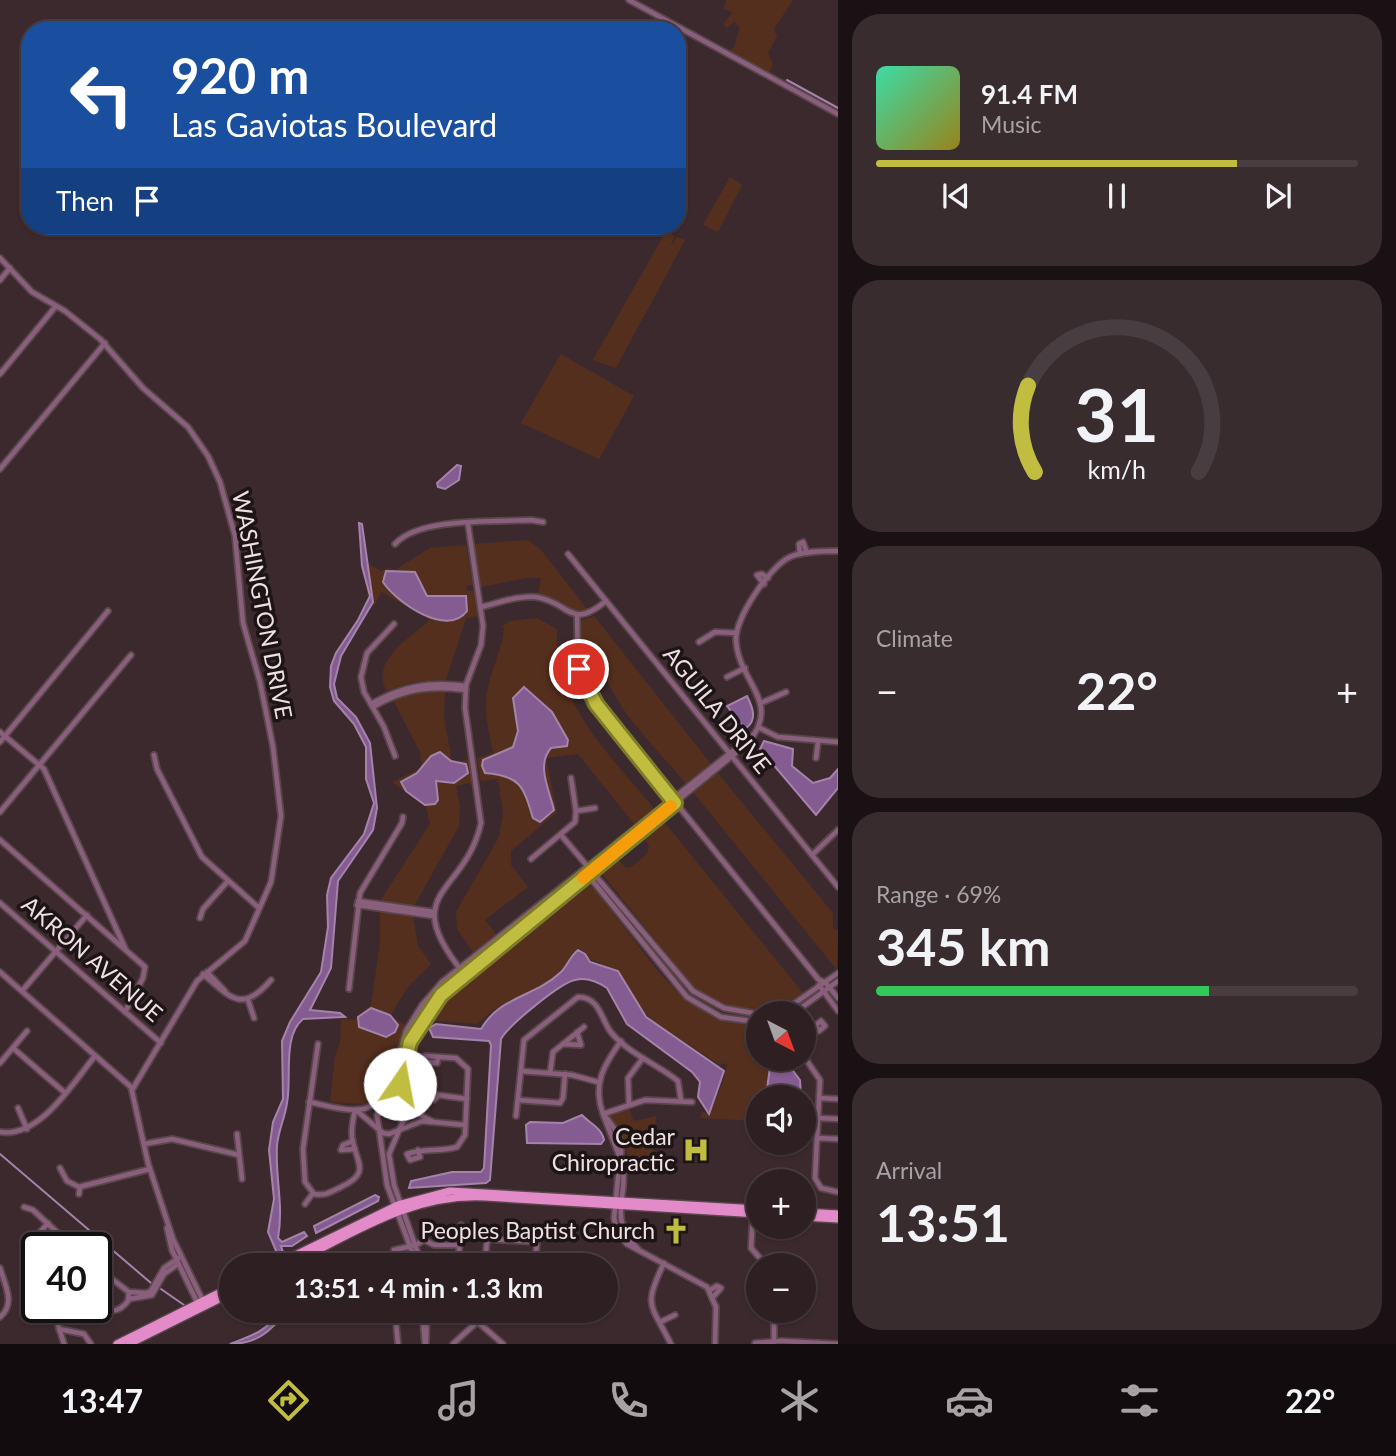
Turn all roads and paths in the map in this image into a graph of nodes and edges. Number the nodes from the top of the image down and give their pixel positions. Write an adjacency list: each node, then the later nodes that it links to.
1 (629, 0): 2 (street)
2 (668, 21)
3 (686, 31): 4 (street)
4 (838, 114)
5 (0, 258): 6 (street, WASHINGTON DRIVE)
6 (10, 268): 7 (street); 8 (street, WASHINGTON DRIVE)
7 (0, 280)
8 (56, 306): 9 (street, WASHINGTON DRIVE); 10 (street)
9 (105, 343): 11 (street); 63 (street, WASHINGTON DRIVE)
10 (0, 374)
11 (0, 469)
12 (543, 522): 13 (street)
13 (468, 524): 14 (street); 22 (street)
14 (395, 544)
15 (838, 551): 16 (street)
16 (807, 553): 18 (street); 18 (street)
17 (568, 554): 21 (street, AGUILA DRIVE)
18 (800, 554): 19 (street)
19 (768, 578): 20 (street); 20 (street)
20 (764, 584): 26 (street)
21 (606, 601): 24 (street); 41 (street, AGUILA DRIVE)
22 (481, 607): 24 (street); 31 (street)
23 (108, 611): 36 (street)
24 (577, 615): 46 (street)
25 (394, 624): 34 (street)
26 (736, 633): 27 (street); 29 (street)
27 (699, 642)
28 (131, 655): 44 (street)
29 (746, 668): 30 (street); 33 (street)
30 (726, 677)
31 (466, 688): 34 (street); 64 (street)
32 (786, 692): 33 (street)
33 (761, 704): 35 (street)
34 (372, 705): 42 (street)
35 (758, 731): 38 (street); 41 (street)
36 (2, 734): 37 (street); 44 (street)
37 (0, 741)
38 (818, 742): 39 (street); 43 (street)
39 (838, 742)
40 (154, 755): 59 (street)
41 (730, 755): 46 (street); 54 (street, AGUILA DRIVE)
42 (395, 756)
43 (816, 758)
44 (39, 764): 49 (street); 67 (street)
45 (570, 778): 48 (street)
46 (673, 801): 57 (street); 76 (street)
47 (596, 808): 48 (street)
48 (576, 811): 52 (street)
49 (0, 812)
50 (403, 817): 62 (street)
51 (838, 830): 54 (street)
52 (561, 835): 55 (street); 56 (street)
53 (0, 839): 65 (street)
54 (812, 855): 60 (street, AGUILA DRIVE)
55 (531, 859)
56 (584, 864): 57 (street); 58 (street)
57 (592, 868): 58 (street); 87 (street)
58 (586, 873): 69 (street); 73 (street); 90 (street)
59 (228, 881): 63 (street); 66 (street)
60 (838, 887)
61 (0, 903): 68 (street, AKRON AVENUE)
62 (358, 903): 64 (street); 78 (street)
63 (259, 908): 71 (street, WASHINGTON DRIVE)
64 (434, 914): 69 (street)
65 (87, 915): 67 (street); 68 (street)
66 (200, 918)
67 (125, 948): 86 (street)
68 (56, 951): 79 (street); 86 (street, AKRON AVENUE)
69 (460, 968): 73 (street); 112 (street)
70 (0, 973): 79 (street)
71 (205, 973): 82 (street); 96 (street, WASHINGTON DRIVE)
72 (838, 973): 76 (street)
73 (465, 975): 114 (street)
74 (271, 980): 82 (street)
75 (838, 981): 77 (street)
76 (821, 983): 77 (street); 80 (street); 83 (street)
77 (830, 988): 80 (street); 81 (street)
78 (349, 989)
79 (22, 991): 100 (street)
80 (823, 993): 84 (street); 85 (street)
81 (838, 998)
82 (248, 1000): 89 (street)
83 (797, 1001)
84 (811, 1001)
85 (838, 1011)
86 (125, 1012): 96 (street, AKRON AVENUE)
87 (739, 1012): 88 (street); 90 (street)
88 (746, 1012)
89 (254, 1018)
90 (738, 1021): 91 (street)
91 (746, 1021)
92 (583, 1027): 94 (street)
93 (27, 1031): 99 (street)
94 (577, 1032): 98 (street); 98 (street)
95 (621, 1041): 102 (street); 104 (street); 108 (street)
96 (161, 1042): 109 (street, WASHINGTON DRIVE)
97 (318, 1044): 119 (street)
98 (562, 1044): 106 (street)
99 (13, 1048): 103 (street); 110 (street)
100 (95, 1056): 109 (street); 110 (street)
101 (438, 1057): 115 (street)
102 (643, 1058): 118 (street); 121 (street)
103 (0, 1063)
104 (521, 1071): 106 (street); 117 (street)
105 (815, 1071): 113 (street)
106 (550, 1073): 107 (street)
107 (565, 1074): 108 (street); 117 (street)
108 (598, 1082): 124 (street)
109 (132, 1090): 138 (street)
110 (64, 1092): 130 (street)
111 (437, 1097): 115 (street)
112 (383, 1098): 114 (street); 123 (street); 131 (street)
113 (819, 1098): 116 (street); 126 (street)
114 (403, 1099): 128 (street); 133 (street)
115 (467, 1099): 129 (street)
116 (838, 1099)
117 (518, 1100): 125 (street)
118 (681, 1101): 120 (street); 121 (street)
119 (309, 1102): 123 (street); 147 (street)
120 (692, 1102)
121 (629, 1104): 124 (street)
122 (18, 1108): 130 (street)
123 (355, 1110): 131 (street); 137 (street)
124 (603, 1114): 149 (street)
125 (516, 1116)
126 (818, 1118): 127 (street); 135 (street)
127 (838, 1119)
128 (432, 1121): 129 (street); 133 (street)
129 (466, 1125): 140 (street)
130 (27, 1129): 132 (street)
131 (379, 1130): 133 (street); 152 (street)
132 (0, 1132)
133 (398, 1132): 152 (street)
134 (237, 1134): 141 (street)
135 (817, 1138): 136 (street); 146 (street)
136 (838, 1139)
137 (353, 1141): 139 (street); 139 (street)
138 (144, 1144): 141 (street); 143 (street)
139 (355, 1149): 147 (street)
140 (418, 1150)
141 (239, 1155): 144 (street)
142 (60, 1168): 145 (street)
143 (150, 1169): 145 (street); 171 (street)
144 (242, 1179)
145 (80, 1187): 148 (street)
146 (838, 1192)
147 (313, 1193): 150 (street)
148 (79, 1194)
149 (618, 1202): 152 (main road); 153 (main road); 172 (street)
150 (305, 1204)
151 (24, 1207): 156 (street)
152 (399, 1208): 163 (street); 164 (main road)
153 (746, 1210)
154 (816, 1215): 155 (main road)
155 (838, 1216)
156 (48, 1222): 159 (street); 160 (street)
157 (461, 1225): 162 (street)
158 (538, 1229): 161 (street)
159 (40, 1232)
160 (58, 1232)
161 (537, 1242): 169 (street); 170 (street)
162 (459, 1245): 163 (street); 168 (street)
163 (413, 1246): 165 (street); 166 (street); 167 (street)
164 (308, 1253)
165 (394, 1253)
166 (414, 1253)
167 (416, 1253)
168 (459, 1253)
169 (485, 1253)
170 (536, 1253)
171 (179, 1261): 176 (street); 180 (street); 181 (street)
172 (664, 1263): 175 (street); 185 (street)
173 (0, 1268): 184 (street)
174 (112, 1279): 176 (street)
175 (709, 1290): 178 (street); 178 (street)
176 (129, 1292): 180 (street)
177 (219, 1294): 181 (main road)
178 (713, 1297): 205 (street)
179 (219, 1298): 181 (main road)
180 (130, 1299): 182 (street)
181 (202, 1305): 198 (main road); 199 (main road)
182 (112, 1310)
183 (675, 1315): 185 (street)
184 (0, 1317)
185 (660, 1322): 204 (street)
186 (58, 1323): 193 (street)
187 (395, 1323): 200 (street)
188 (423, 1323): 201 (street)
189 (426, 1323): 201 (street)
190 (476, 1323): 202 (street)
191 (478, 1323): 203 (street)
192 (774, 1323): 194 (street)
193 (60, 1329): 196 (street); 197 (street)
194 (774, 1342): 195 (street); 206 (street)
195 (755, 1343)
196 (64, 1344)
197 (91, 1344)
198 (117, 1344)
199 (129, 1344)
200 (398, 1344)
201 (425, 1344)
202 (454, 1344)
203 (502, 1344)
204 (671, 1344)
205 (715, 1344)
206 (838, 1344)

